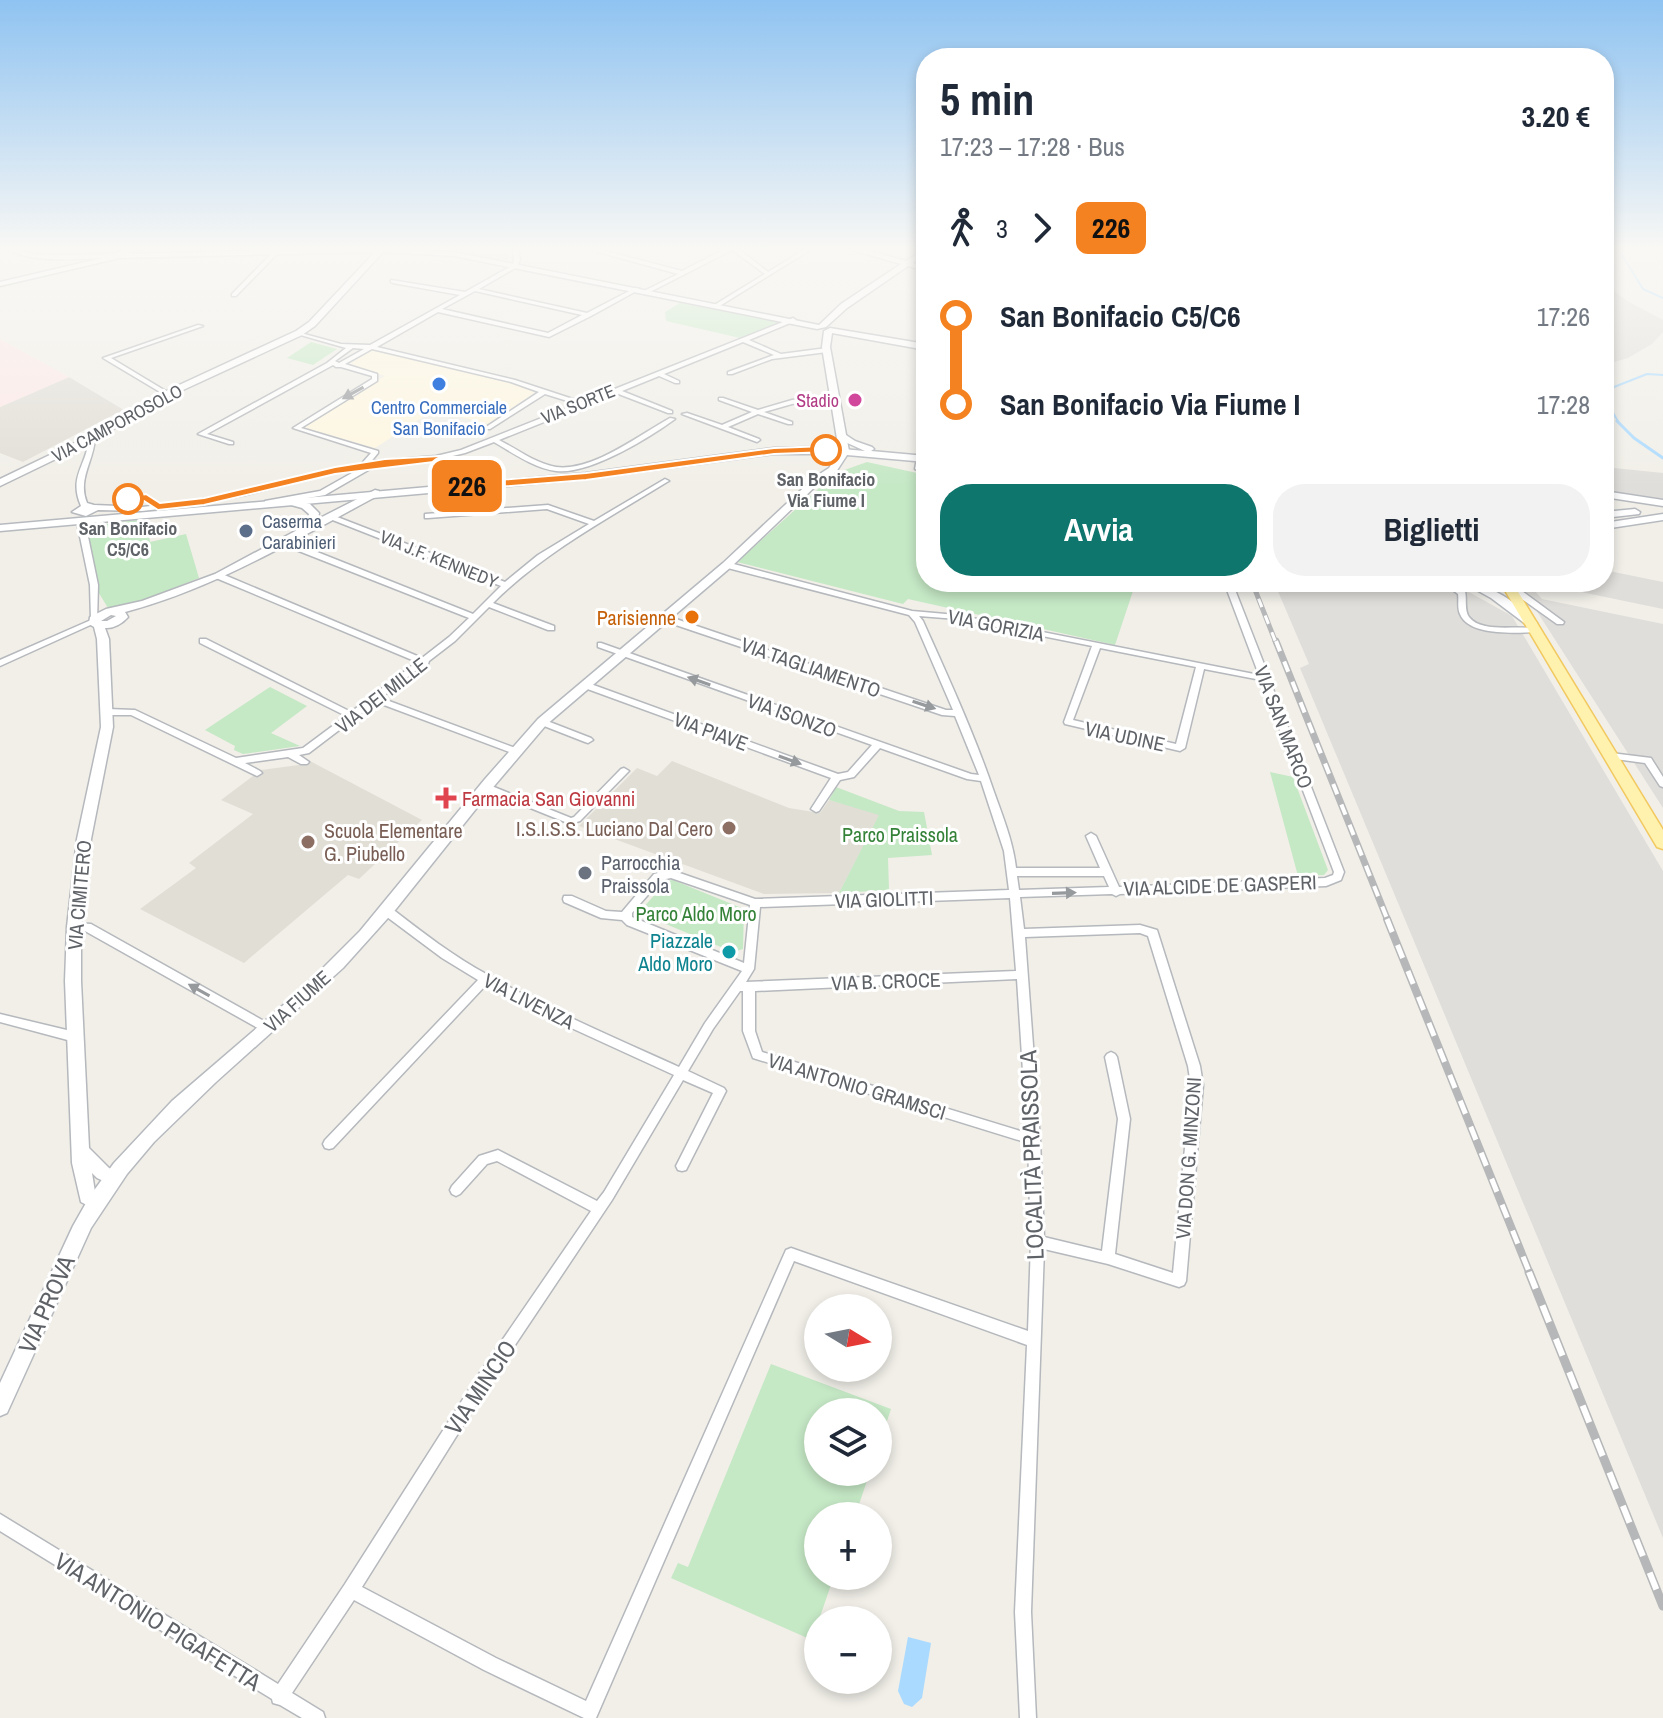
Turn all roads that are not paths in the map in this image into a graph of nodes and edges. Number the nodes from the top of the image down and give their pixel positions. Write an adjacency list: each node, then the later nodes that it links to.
1 (197, 327): 21 (street)
2 (307, 327): 9 (street, VIA CAMPOROSOLO)
3 (407, 327): 13 (street)
4 (514, 327): 5 (street)
5 (565, 327)
6 (776, 327): 10 (street, VIA SORTE)
7 (820, 327): 8 (street)
8 (826, 329): 11 (street); 14 (street); 22 (street)
9 (299, 333): 12 (street); 21 (street, VIA CAMPOROSOLO)
10 (744, 340): 14 (street); 16 (street, VIA SORTE)
11 (916, 344)
12 (351, 347): 13 (street); 15 (street)
13 (371, 347): 15 (street); 20 (street)
14 (780, 356): 17 (street)
15 (334, 365): 34 (street); 40 (street, one-way to 40)
16 (658, 373): 18 (street); 19 (street, VIA SORTE)
17 (730, 373)
18 (677, 382)
19 (615, 390): 24 (street, VIA SORTE); 32 (street)
20 (545, 391): 24 (street); 29 (street)
21 (167, 394): 31 (street, VIA CAMPOROSOLO)
22 (835, 397): 25 (street); 30 (street)
23 (721, 399): 25 (street)
24 (579, 403): 32 (street, VIA SORTE)
25 (757, 411): 27 (street); 28 (street)
26 (685, 414): 28 (street)
27 (790, 423)
28 (724, 427): 33 (street)
29 (488, 428)
30 (843, 436): 35 (street); 36 (street); 37 (street)
31 (92, 438): 40 (street); 44 (street, VIA CAMPOROSOLO)
32 (493, 439): 38 (street, VIA SORTE)
33 (757, 440)
34 (231, 443)
35 (810, 449): 36 (street); 41 (street); 45 (street)
36 (844, 451): 37 (street); 41 (street, VIA FIUME)
37 (883, 455): 39 (street); 41 (street)
38 (436, 458): 40 (street, VIA SORTE); 45 (street)
39 (916, 458)
40 (363, 469): 43 (street, VIA SORTE); 47 (street)
41 (833, 470): 64 (street, VIA FIUME)
42 (665, 481): 59 (street, VIA J.F. KENNEDY)
43 (342, 482): 49 (street, VIA SORTE); 52 (street, VIA SORTE)
44 (0, 483)
45 (459, 486): 46 (street)
46 (375, 493): 47 (street); 57 (street)
47 (340, 496): 49 (street); 57 (street)
48 (1614, 496): 53 (street)
49 (326, 498): 51 (street); 57 (street)
50 (1614, 498): 54 (street)
51 (288, 501): 52 (street); 63 (street)
52 (268, 503): 62 (street)
53 (1663, 506): 54 (street)
54 (1625, 513): 55 (street)
55 (1614, 514)
56 (428, 516): 59 (street)
57 (329, 517): 63 (street); 66 (street, VIA J.F. KENNEDY)
58 (1663, 517): 60 (street)
59 (595, 524): 66 (street, VIA J.F. KENNEDY)
60 (1614, 524)
61 (82, 527): 72 (street, VIA CIMITERO)
62 (0, 528)
63 (284, 542): 65 (street); 75 (street)
64 (727, 565): 74 (street, VIA GORIZIA); 76 (street, VIA FIUME)
65 (219, 576): 77 (street); 85 (street)
66 (506, 585): 73 (street, VIA DEI MILLE)
67 (1232, 592): 88 (street, VIA SAN MARCO)
68 (1461, 592): 79 (street)
69 (1487, 592): 79 (street)
70 (1512, 592): 79 (main road)
71 (1519, 592): 78 (street)
72 (96, 601): 77 (street, VIA CIMITERO); 77 (street)
73 (488, 604): 75 (street, VIA DEI MILLE); 80 (street)
74 (912, 613): 82 (street, VIA GORIZIA); 92 (street, LOCALITÀ PRAISSOLA)
75 (474, 617): 85 (street, VIA DEI MILLE)
76 (664, 618): 84 (street, VIA FIUME); 92 (street, VIA TAGLIAMENTO, one-way to 92)
77 (105, 622): 86 (street); 91 (street, VIA CIMITERO)
78 (1560, 622)
79 (1533, 626): 99 (main road)
80 (551, 628)
81 (203, 641): 93 (street)
82 (1097, 644): 87 (street, VIA GORIZIA); 87 (street, VIA UDINE)
83 (601, 645): 84 (street, VIA ISONZO)
84 (621, 654): 89 (street, VIA FIUME); 96 (street, VIA ISONZO, one-way to 84)
85 (425, 662): 90 (street, VIA DEI MILLE)
86 (0, 663)
87 (1201, 665): 88 (street, VIA GORIZIA)
88 (1267, 679): 113 (street, VIA SAN MARCO)
89 (585, 685): 94 (street, VIA FIUME); 104 (street, VIA PIAVE, one-way to 104)
90 (376, 699): 93 (street, VIA DEI MILLE); 97 (street)
91 (107, 712): 100 (street); 120 (street, VIA CIMITERO)
92 (957, 713): 105 (street, LOCALITÀ PRAISSOLA)
93 (353, 716): 98 (street, VIA DEI MILLE)
94 (542, 722): 95 (street); 97 (street, VIA FIUME)
95 (588, 740)
96 (877, 746): 104 (street); 105 (street, VIA ISONZO)
97 (515, 751): 107 (street, VIA FIUME)
98 (290, 754): 100 (street, VIA DEI MILLE); 101 (street)
99 (1611, 756): 106 (street); 110 (main road)
100 (235, 761): 103 (street)
101 (304, 762)
102 (624, 771): 107 (street)
103 (257, 773)
104 (837, 777): 108 (street)
105 (985, 778): 111 (street, LOCALITÀ PRAISSOLA)
106 (1663, 784)
107 (486, 787): 118 (street, VIA FIUME)
108 (816, 809)
109 (1091, 836): 112 (street, VIA ALCIDE DE GASPERI)
110 (1663, 843)
111 (1011, 872): 112 (street, VIA ALCIDE DE GASPERI); 115 (street, LOCALITÀ PRAISSOLA)
112 (1107, 872): 114 (street, VIA ALCIDE DE GASPERI)
113 (1339, 872): 114 (street, VIA ALCIDE DE GASPERI)
114 (1116, 892): 115 (street, VIA GIOLITTI, one-way to 114)
115 (1013, 895): 117 (street, VIA GIOLITTI); 121 (street, LOCALITÀ PRAISSOLA)
116 (568, 899): 119 (street)
117 (755, 903): 119 (street); 122 (street)
118 (387, 911): 124 (street, VIA LIVENZA); 127 (street, VIA FIUME)
119 (626, 916): 122 (street)
120 (74, 927): 127 (street, one-way to 120); 128 (street, VIA CIMITERO)
121 (1019, 933): 123 (street, LOCALITÀ PRAISSOLA); 140 (street, VIA DON G. MINZONI)
122 (749, 969): 125 (street, VIA MINCIO)
123 (1022, 975): 125 (street, VIA B. CROCE); 131 (street, LOCALITÀ PRAISSOLA)
124 (485, 979): 130 (street, VIA LIVENZA); 132 (street)
125 (743, 986): 130 (street, VIA MINCIO); 131 (street, VIA ANTONIO GRAMSCI)
126 (0, 1018): 128 (street)
127 (267, 1028): 135 (street, VIA FIUME)
128 (75, 1037): 133 (street, VIA CIMITERO)
129 (1111, 1057): 140 (street)
130 (681, 1075): 134 (street, VIA LIVENZA); 138 (street, VIA MINCIO)
131 (1034, 1140): 139 (street, LOCALITÀ PRAISSOLA)
132 (329, 1144)
133 (82, 1152): 135 (street); 137 (street, VIA CIMITERO)
134 (682, 1166)
135 (114, 1178): 137 (street, VIA FIUME)
136 (456, 1190): 138 (street)
137 (96, 1202): 142 (street, VIA PROVA)
138 (599, 1209): 144 (street, VIA MINCIO)
139 (1038, 1242): 140 (street, VIA DON G. MINZONI); 141 (street, LOCALITÀ PRAISSOLA)
140 (1108, 1258)
141 (1033, 1340): 144 (street); 147 (street, LOCALITÀ PRAISSOLA)
142 (0, 1406)
143 (0, 1522): 145 (street, VIA ANTONIO PIGAFETTA)
144 (351, 1590): 145 (street, VIA MINCIO)
145 (279, 1697): 146 (street, VIA ANTONIO PIGAFETTA)
146 (317, 1718)
147 (1028, 1718)

